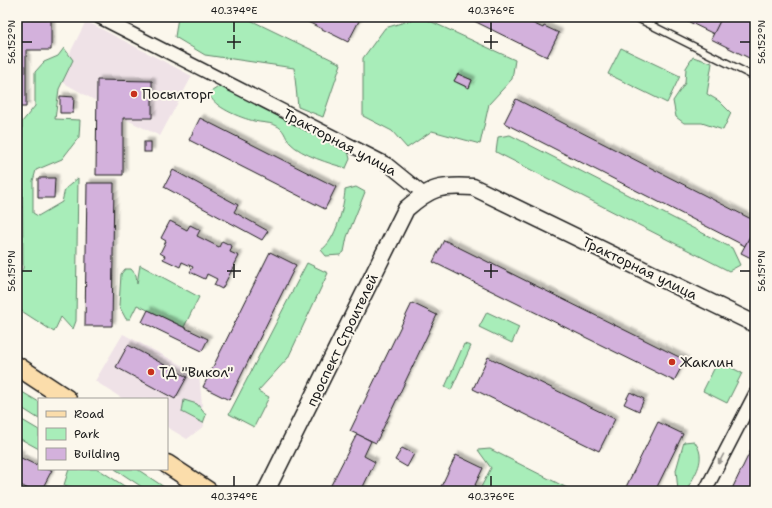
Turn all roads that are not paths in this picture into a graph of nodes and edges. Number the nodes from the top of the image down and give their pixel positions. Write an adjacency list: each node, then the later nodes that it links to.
1 (99, 17): 4 (street, Тракторная улица)
2 (635, 17): 3 (lane)
3 (755, 77)
4 (424, 194): 5 (main road, Тракторная улица); 11 (main road, проспект Строителей)
5 (755, 324)
6 (17, 366): 8 (main road)
7 (755, 394): 12 (street, one-way to 12)
8 (65, 398)
9 (168, 465): 10 (main road)
10 (208, 491)
11 (266, 491)
12 (705, 491)

